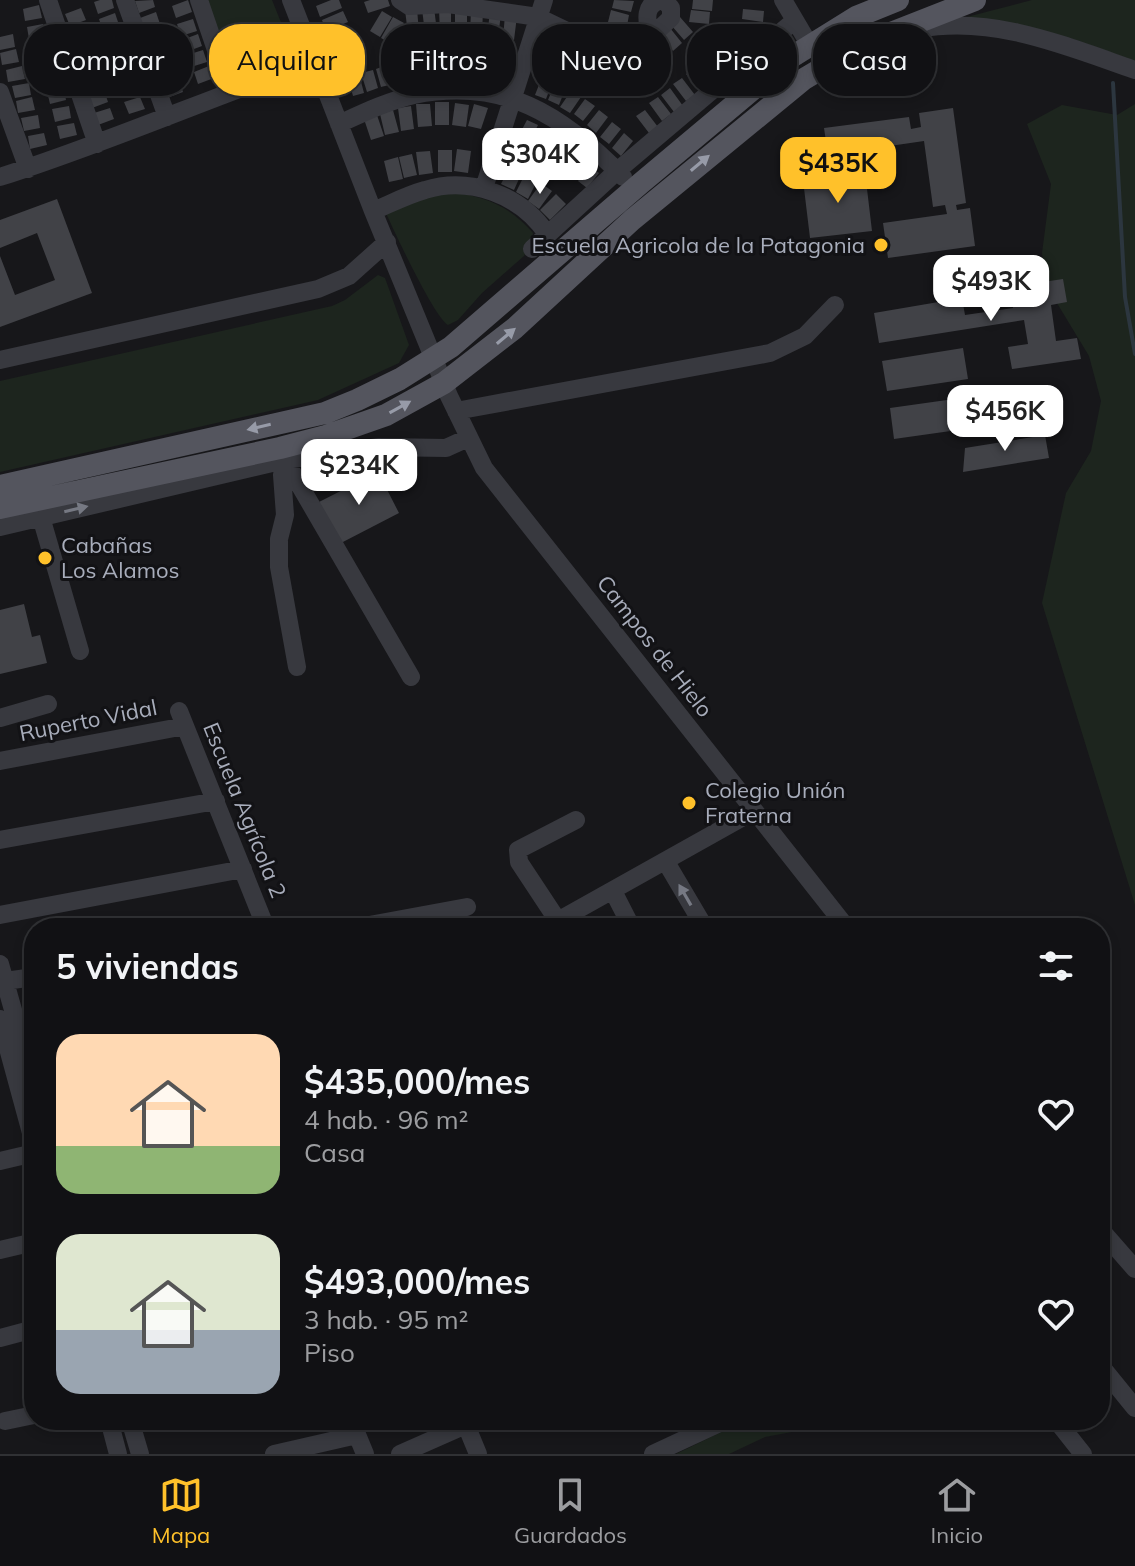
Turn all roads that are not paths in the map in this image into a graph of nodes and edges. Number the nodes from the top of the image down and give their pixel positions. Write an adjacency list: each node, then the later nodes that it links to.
1 (48, 0): 26 (street)
2 (125, 0): 24 (street)
3 (199, 0): 16 (street)
4 (291, 0): 12 (street)
5 (400, 0): 9 (street)
6 (783, 0): 11 (street)
7 (898, 0): 17 (main road)
8 (975, 0): 14 (main road)
9 (444, 2): 10 (street)
10 (541, 8): 13 (street); 23 (street)
11 (794, 21): 17 (street); 28 (street)
12 (300, 24)
13 (567, 24)
14 (913, 24)
15 (936, 26): 18 (street)
16 (209, 29)
17 (809, 44): 31 (main road)
18 (1135, 70)
19 (813, 74): 39 (main road, one-way to 19)
20 (0, 92): 27 (street)
21 (218, 96): 24 (street)
22 (328, 96): 25 (street)
23 (513, 100): 25 (street); 28 (street); 30 (street)
24 (167, 117): 26 (street)
25 (339, 124): 32 (street)
26 (97, 144): 27 (street)
27 (28, 169): 29 (street)
28 (617, 171): 31 (street); 33 (street)
29 (0, 177)
30 (484, 188): 32 (street); 33 (street)
31 (635, 188): 37 (main road)
32 (373, 211): 34 (street)
33 (547, 234): 35 (street)
34 (387, 242): 37 (street); 38 (street)
35 (532, 249)
36 (835, 305): 40 (street)
37 (434, 358): 39 (street, Campos de Hielo); 43 (main road, one-way to 43)
38 (0, 360)
39 (444, 383): 40 (street, Campos de Hielo); 44 (main road, one-way to 39)
40 (456, 411): 41 (street, Campos de Hielo)
41 (468, 438): 42 (street); 55 (street, Campos de Hielo)
42 (285, 460): 45 (street, one-way to 42); 48 (street); 49 (street)
43 (0, 486)
44 (0, 508)
45 (41, 517): 46 (street); 47 (street)
46 (0, 527)
47 (80, 651)
48 (297, 667)
49 (411, 677)
50 (48, 704): 51 (street)
51 (0, 718)
52 (182, 718): 53 (street, Ruperto Vidal); 54 (street, Escuela Agrícola 2)
53 (0, 761)
54 (216, 801): 57 (street); 59 (street, Escuela Agrícola 2)
55 (754, 811): 58 (street); 69 (street, Campos de Hielo)
56 (576, 820): 65 (street)
57 (0, 840)
58 (666, 862): 60 (street); 68 (street, one-way to 58)
59 (243, 869): 62 (street); 63 (street, Escuela Agrícola 2)
60 (613, 891): 66 (street); 67 (street)
61 (467, 907): 64 (street)
62 (0, 915)
63 (262, 918)
64 (407, 918)
65 (547, 918)
66 (564, 918)
67 (627, 918)
68 (699, 918)
69 (839, 918)
70 (2, 973): 71 (street); 73 (street)
71 (24, 976)
72 (0, 1019): 73 (street)
73 (18, 1062): 74 (street)
74 (24, 1093)
75 (24, 1155): 76 (street)
76 (0, 1161)
77 (1110, 1242): 80 (street)
78 (24, 1244): 79 (street)
79 (0, 1250)
80 (1135, 1269)
81 (24, 1332): 82 (street)
82 (0, 1338)
83 (1110, 1377): 84 (street)
84 (1135, 1408)
85 (24, 1417): 86 (street)
86 (5, 1421)
87 (112, 1430): 95 (street)
88 (133, 1430): 96 (street)
89 (345, 1430): 97 (street)
90 (355, 1430): 98 (street)
91 (452, 1430): 99 (street)
92 (471, 1430): 100 (street)
93 (696, 1430): 101 (street)
94 (1064, 1430): 102 (street)
95 (118, 1454)
96 (140, 1454)
97 (274, 1454)
98 (365, 1454)
99 (400, 1454)
100 (478, 1454)
101 (653, 1454)
102 (1083, 1454)

